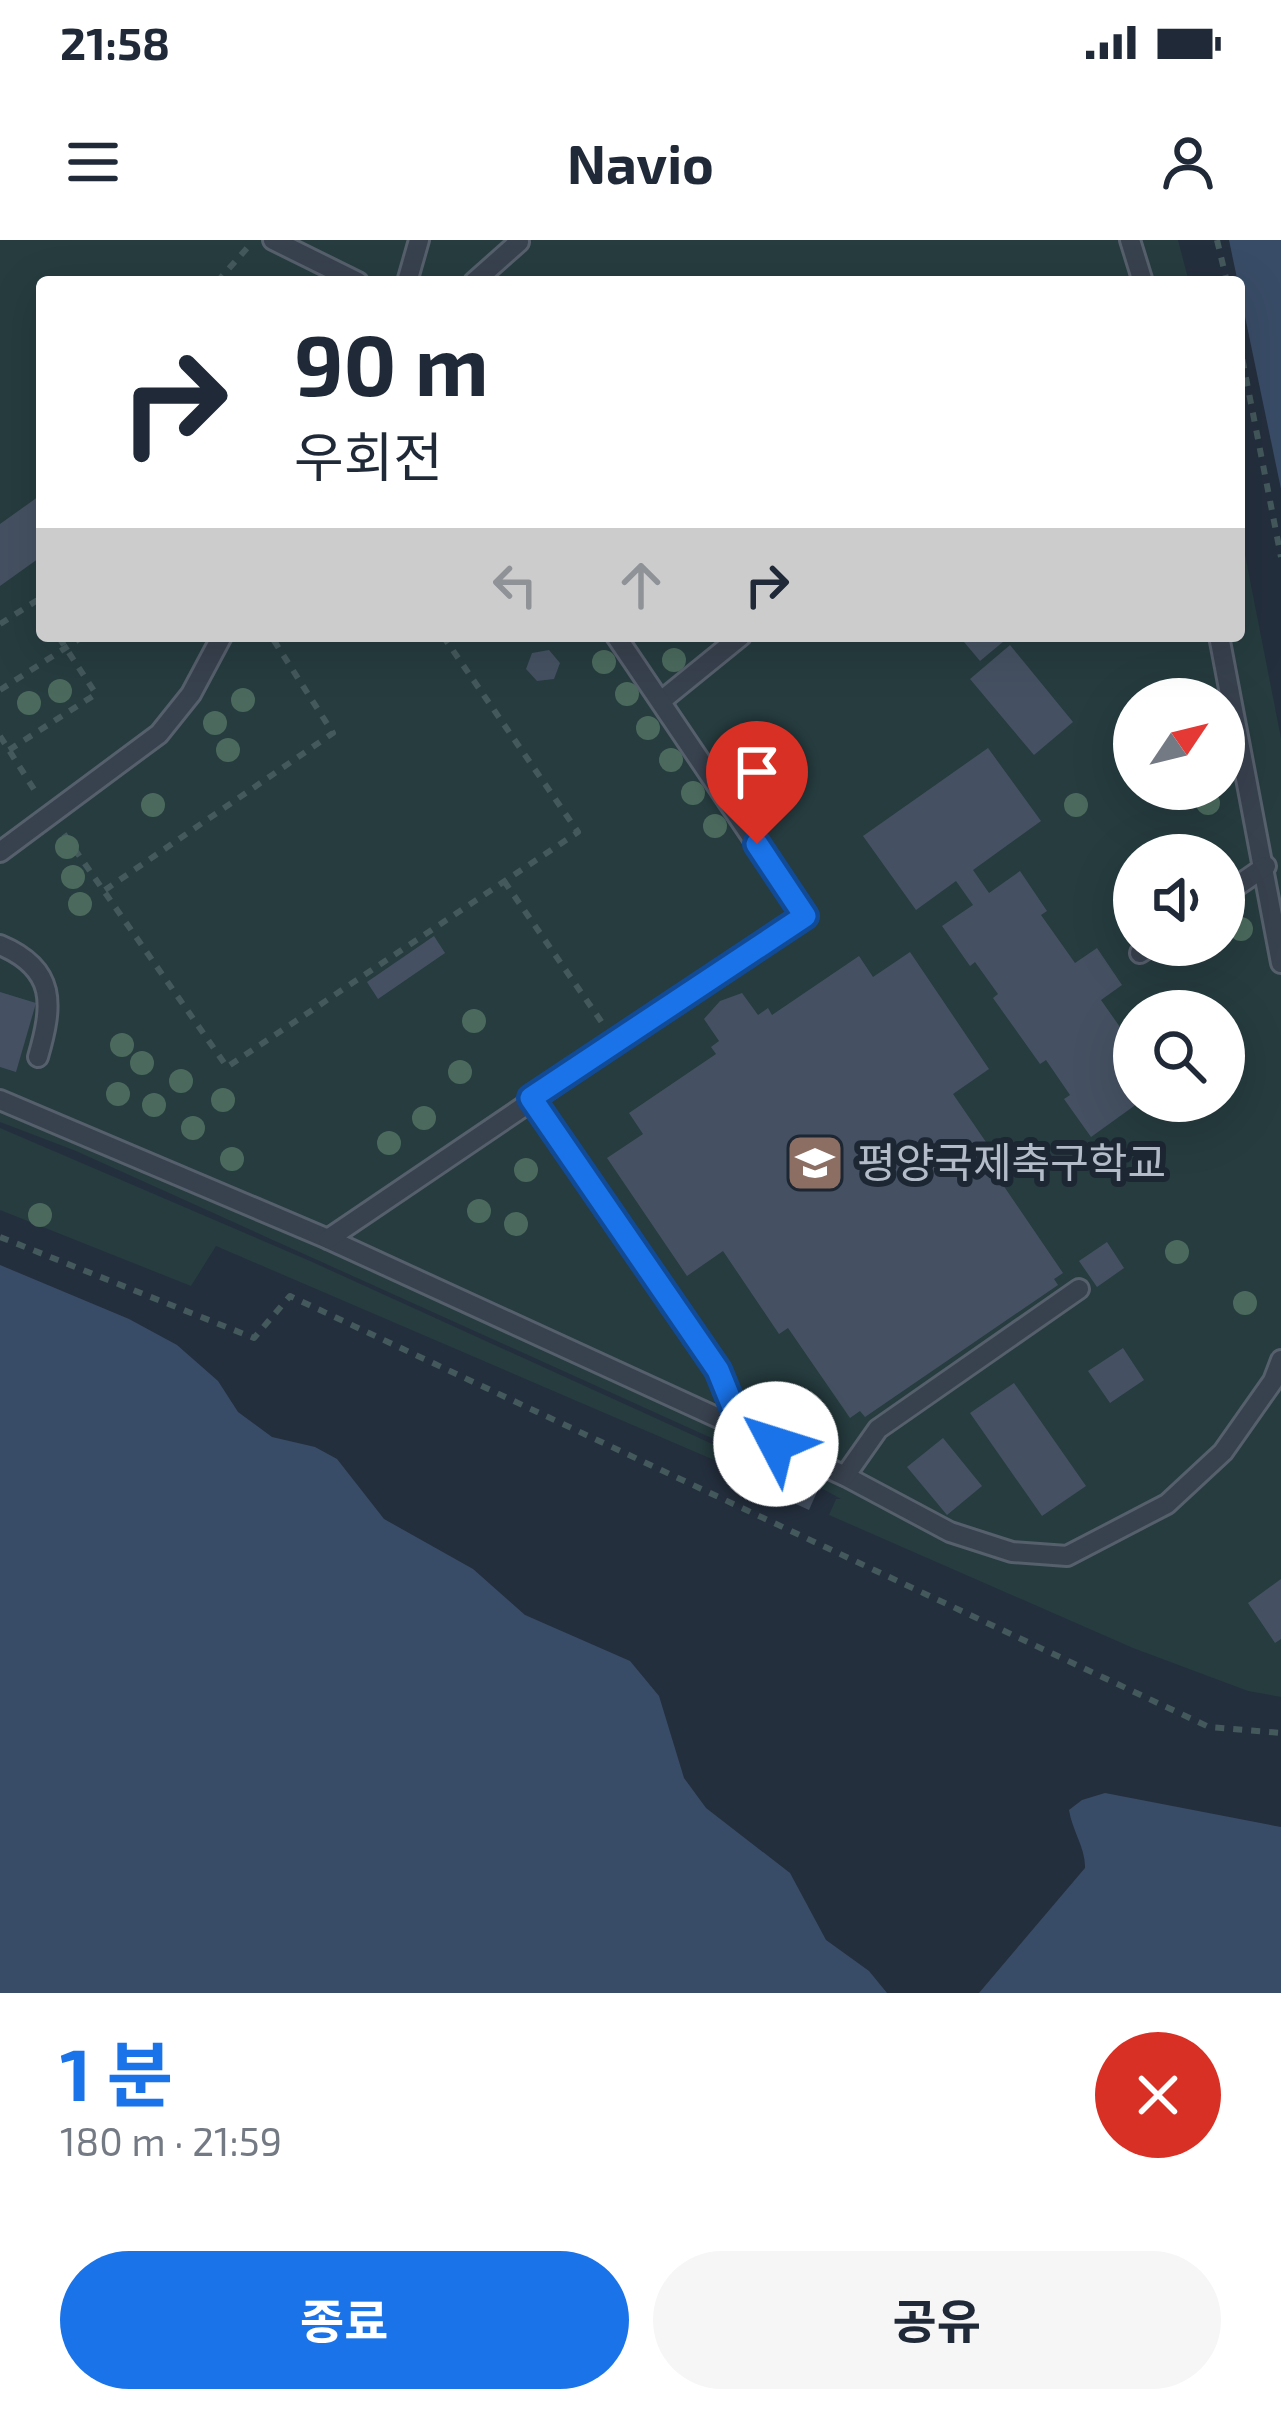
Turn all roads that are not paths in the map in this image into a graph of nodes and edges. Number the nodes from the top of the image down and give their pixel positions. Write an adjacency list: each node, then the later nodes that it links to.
1 (273, 240): 5 (lane)
2 (419, 240): 6 (lane)
3 (1130, 240): 8 (lane)
4 (519, 242): 7 (lane)
5 (346, 276)
6 (409, 276)
7 (481, 276)
8 (1141, 276)
9 (219, 642): 14 (lane)
10 (620, 642): 13 (lane)
11 (734, 642): 13 (lane)
12 (1220, 642): 15 (lane)
13 (661, 701): 20 (lane)
14 (0, 852)
15 (1266, 866): 16 (lane); 18 (lane)
16 (1245, 881)
17 (0, 945): 19 (lane)
18 (1281, 963)
19 (38, 1058)
20 (531, 1098): 22 (lane); 25 (lane)
21 (0, 1100): 22 (lane)
22 (328, 1239): 25 (lane)
23 (1079, 1289): 26 (lane)
24 (1281, 1360): 26 (lane)
25 (742, 1429): 26 (lane)
26 (845, 1476)

